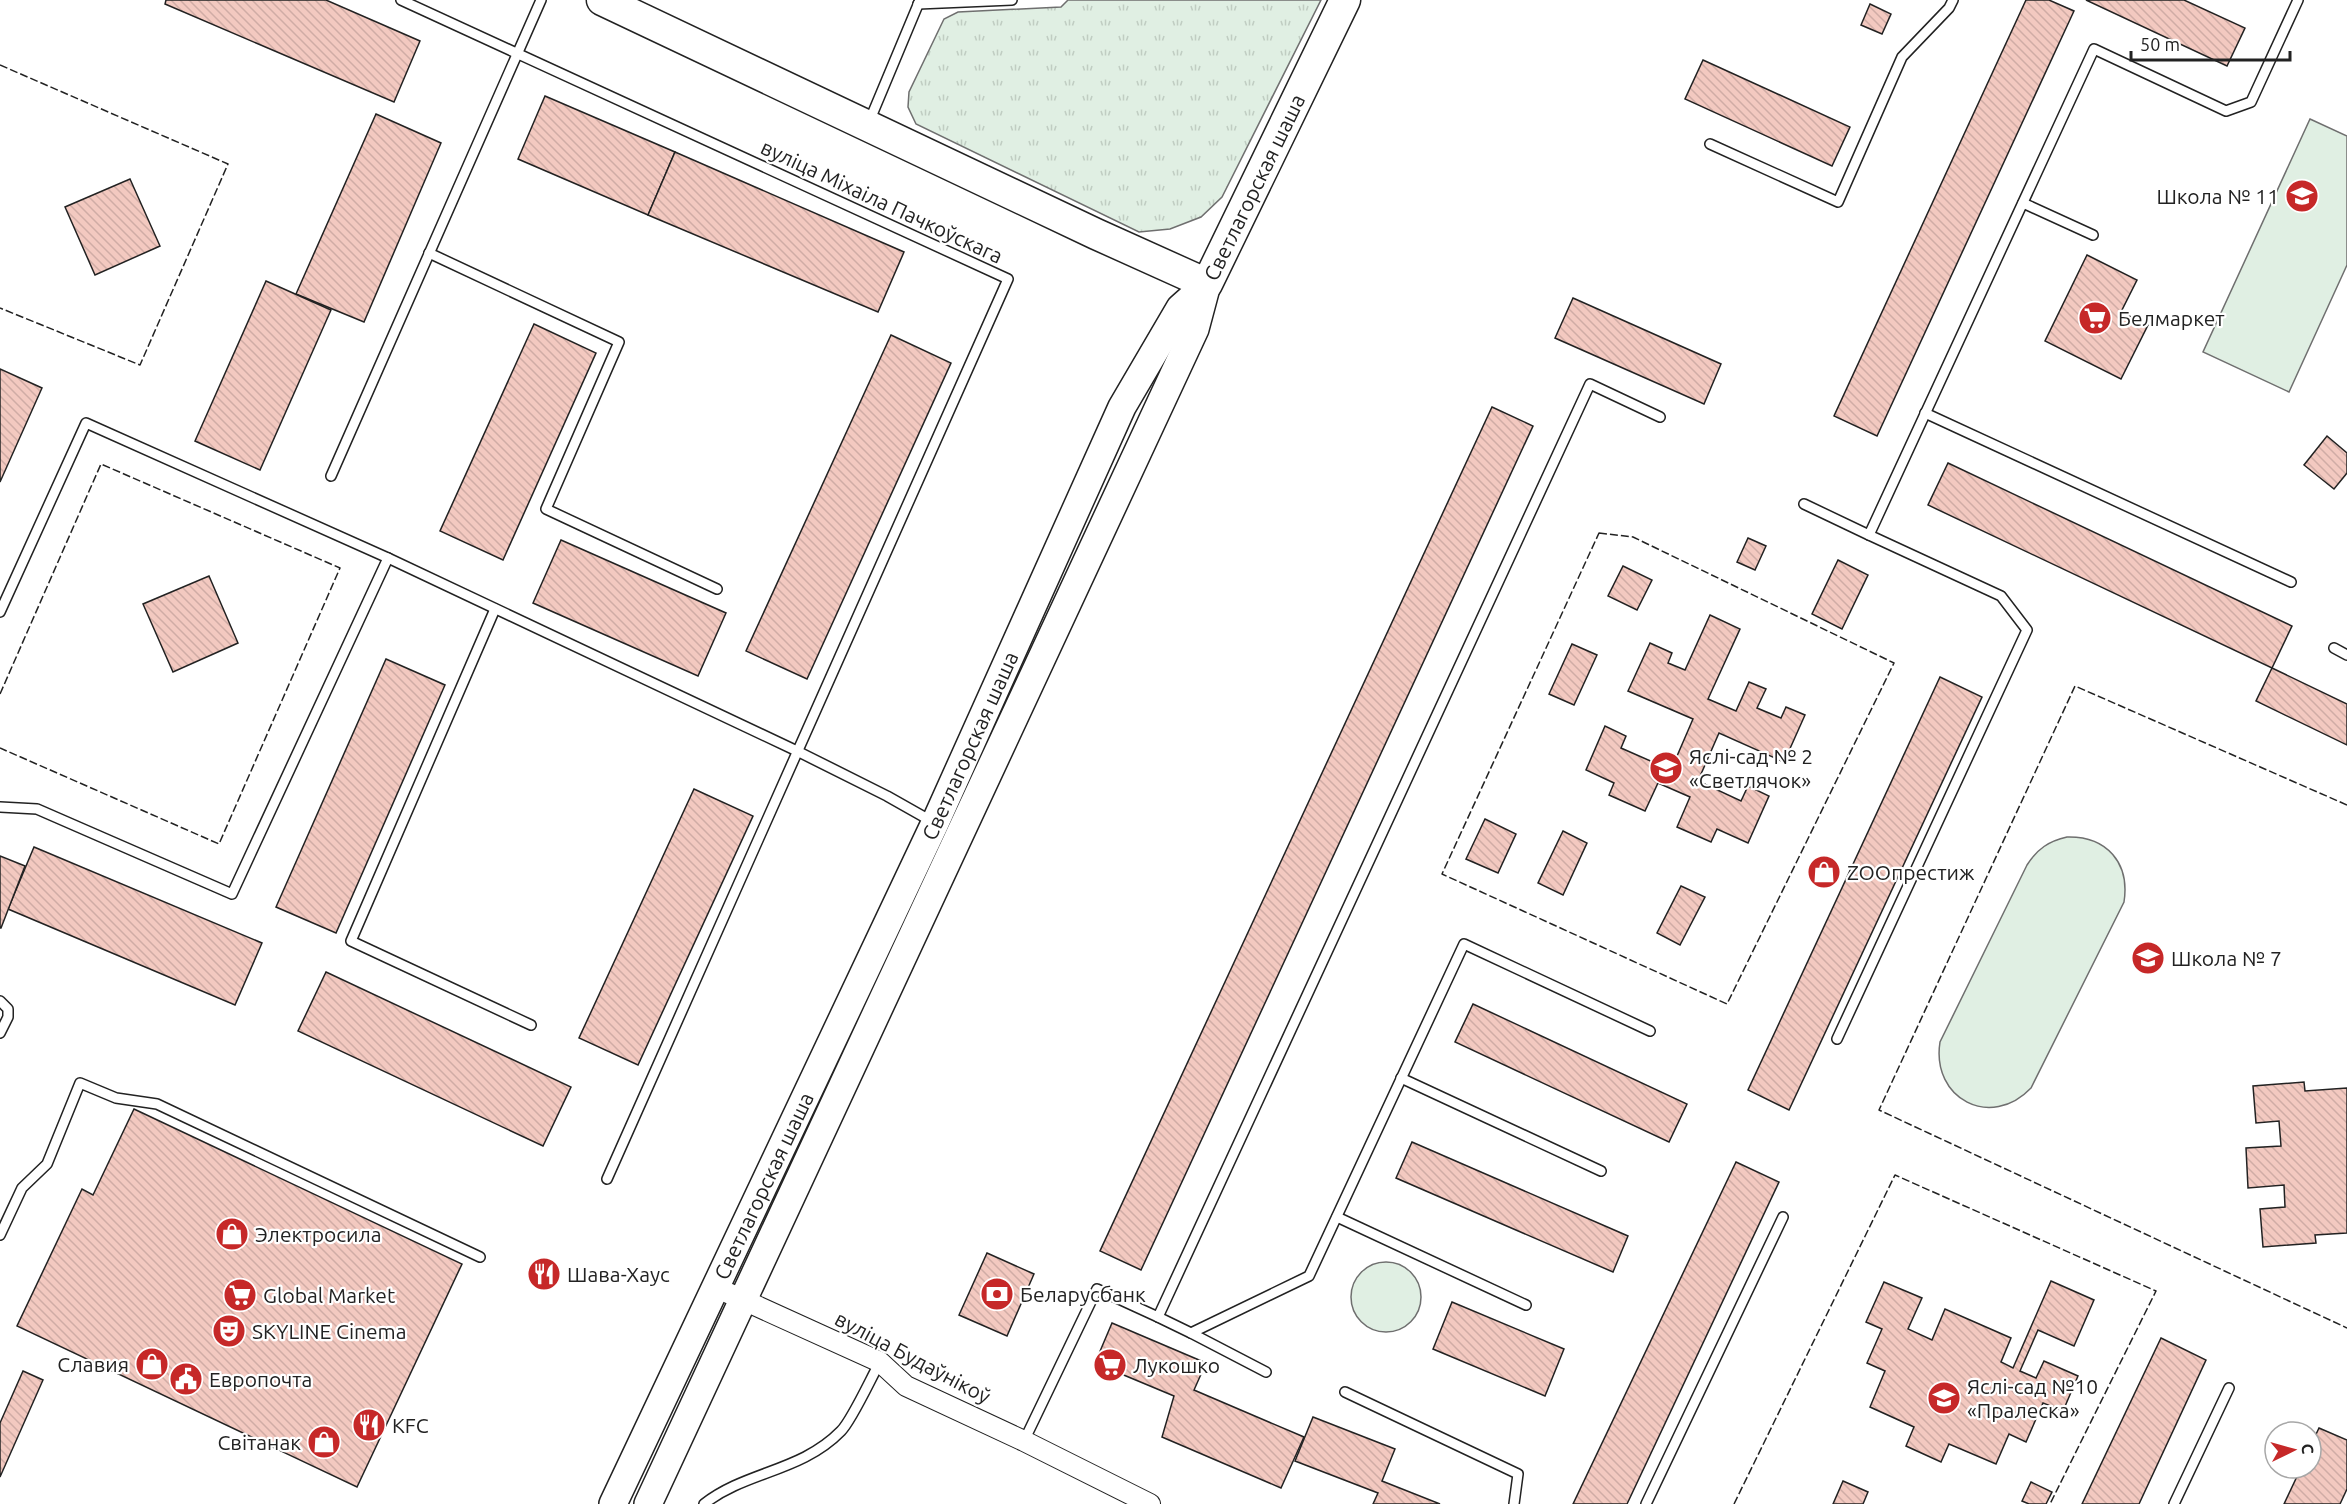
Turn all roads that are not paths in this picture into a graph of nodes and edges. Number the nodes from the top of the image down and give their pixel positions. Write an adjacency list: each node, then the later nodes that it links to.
1 (401, 0): 9 (lane, вуліца Міхаіла Пачкоўскага)
2 (541, 0): 9 (lane)
3 (602, 0): 10 (main road)
4 (1012, 0): 8 (lane)
5 (1345, 0): 15 (main road, Светлагорская шаша)
6 (1953, 0): 11 (lane)
7 (2298, 0): 12 (lane)
8 (919, 2): 10 (lane)
9 (518, 52): 14 (lane); 28 (lane, вуліца Міхаіла Пачкоўскага)
10 (868, 124): 15 (main road)
11 (1710, 144)
12 (2023, 203): 13 (lane); 16 (lane)
13 (2093, 235)
14 (429, 253): 18 (lane); 23 (lane)
15 (1207, 284): 30 (main road, Светлагорская шаша); 44 (main road)
16 (1925, 412): 20 (lane); 22 (lane)
17 (1660, 417): 46 (lane)
18 (331, 476)
19 (1804, 504): 20 (lane)
20 (1869, 535): 35 (lane)
21 (388, 558): 24 (lane); 25 (lane); 29 (lane)
22 (2291, 582)
23 (717, 588)
24 (495, 609): 28 (lane); 32 (lane)
25 (0, 612)
26 (2334, 648): 27 (lane)
27 (2347, 654)
28 (797, 751): 30 (lane); 38 (lane)
29 (0, 807)
30 (936, 823): 43 (main road, Светлагорская шаша)
31 (0, 1001): 34 (lane)
32 (531, 1025)
33 (1650, 1031): 36 (lane)
34 (0, 1033)
35 (1837, 1040)
36 (1401, 1078): 37 (lane); 39 (lane)
37 (1601, 1171)
38 (607, 1179)
39 (1337, 1217): 45 (lane); 47 (lane)
40 (1783, 1217): 58 (lane)
41 (0, 1235): 42 (lane)
42 (480, 1257)
43 (717, 1288): 44 (street, вуліца Будаўнікоў); 53 (main road, Светлагорская шаша)
44 (743, 1300): 48 (street, вуліца Будаўнікоў); 54 (main road)
45 (1526, 1305)
46 (1158, 1317): 47 (lane); 52 (lane)
47 (1191, 1333): 49 (lane)
48 (880, 1362): 52 (street, вуліца Будаўнікоў); 55 (lane)
49 (1266, 1372)
50 (2229, 1388): 59 (lane)
51 (1345, 1392): 57 (lane)
52 (1024, 1441): 56 (street, вуліца Будаўнікоў)
53 (613, 1504)
54 (648, 1504)
55 (704, 1504)
56 (1150, 1504)
57 (1514, 1504)
58 (1646, 1504)
59 (2174, 1504)

